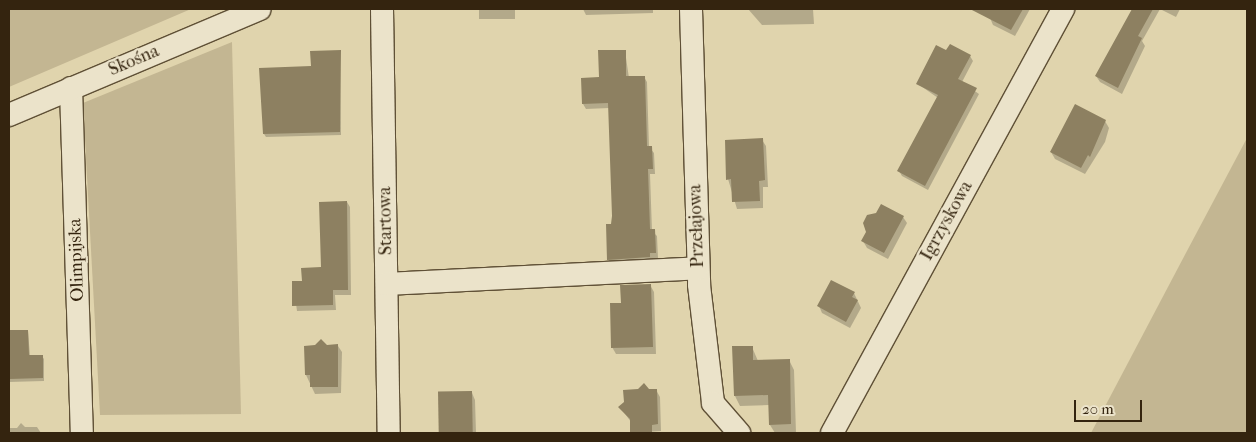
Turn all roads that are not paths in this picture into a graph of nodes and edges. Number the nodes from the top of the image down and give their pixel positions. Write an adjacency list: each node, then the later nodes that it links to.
1 (260, 9): 5 (street, Skośna)
2 (382, 9): 8 (street, Startowa)
3 (691, 9): 7 (street, Przełajowa)
4 (1063, 9): 12 (street, Igrzyskowa)
5 (71, 88): 6 (street, Skośna); 9 (street, Olimpijska)
6 (9, 115)
7 (698, 268): 8 (street); 11 (street, Przełajowa)
8 (388, 284): 10 (street, Startowa)
9 (82, 433)
10 (389, 433)
11 (739, 433)
12 (832, 433)

